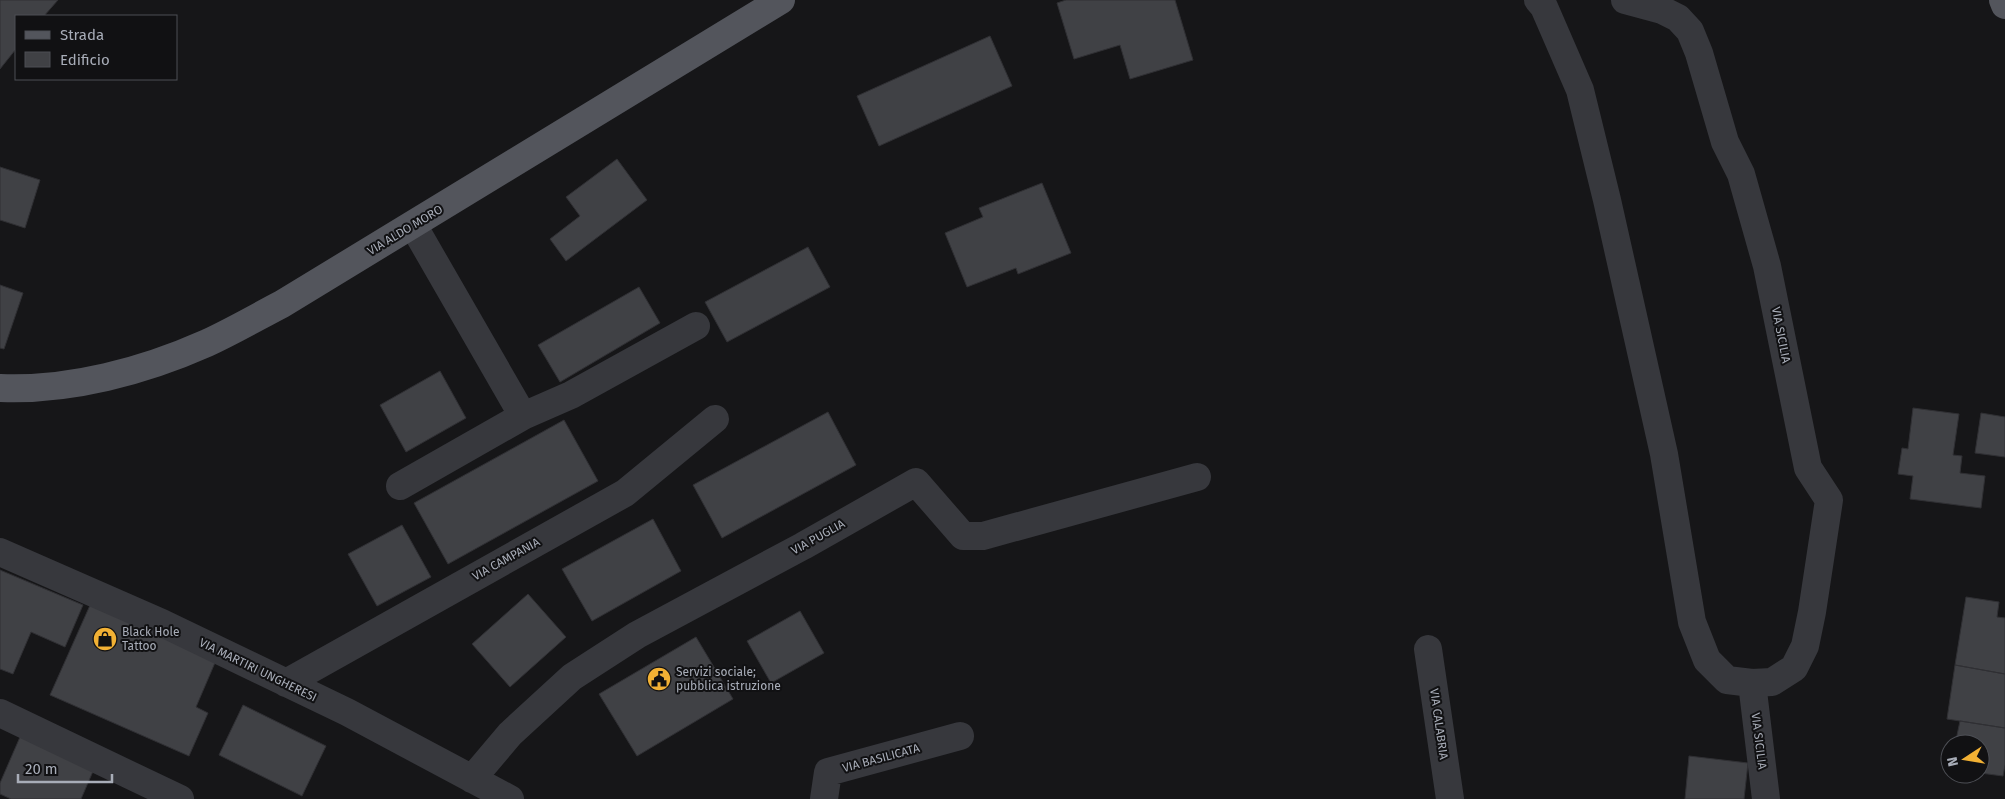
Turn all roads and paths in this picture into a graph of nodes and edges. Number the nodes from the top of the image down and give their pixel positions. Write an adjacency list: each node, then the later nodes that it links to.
1 (781, 0): 6 (main road, VIA ALDO MORO)
2 (1538, 0): 16 (street, VIA SICILIA)
3 (1625, 0): 16 (street, VIA SICILIA)
4 (2003, 0): 5 (main road)
5 (2005, 5)
6 (413, 225): 8 (main road, VIA ALDO MORO); 9 (street)
7 (696, 326): 9 (street)
8 (0, 388)
9 (523, 416): 12 (street)
10 (715, 419): 15 (street, VIA CAMPANIA)
11 (1197, 477): 19 (street, VIA PUGLIA)
12 (400, 486)
13 (0, 552): 15 (street, VIA MARTIRI UNGHERESI)
14 (1428, 648): 23 (street, VIA CALABRIA)
15 (286, 683): 19 (street, VIA MARTIRI UNGHERESI)
16 (1752, 684): 24 (street, VIA SICILIA)
17 (0, 713): 20 (street)
18 (960, 736): 22 (street, VIA BASILICATA)
19 (472, 779): 21 (street, VIA MARTIRI UNGHERESI)
20 (180, 799)
21 (510, 799)
22 (824, 799)
23 (1450, 799)
24 (1766, 799)

